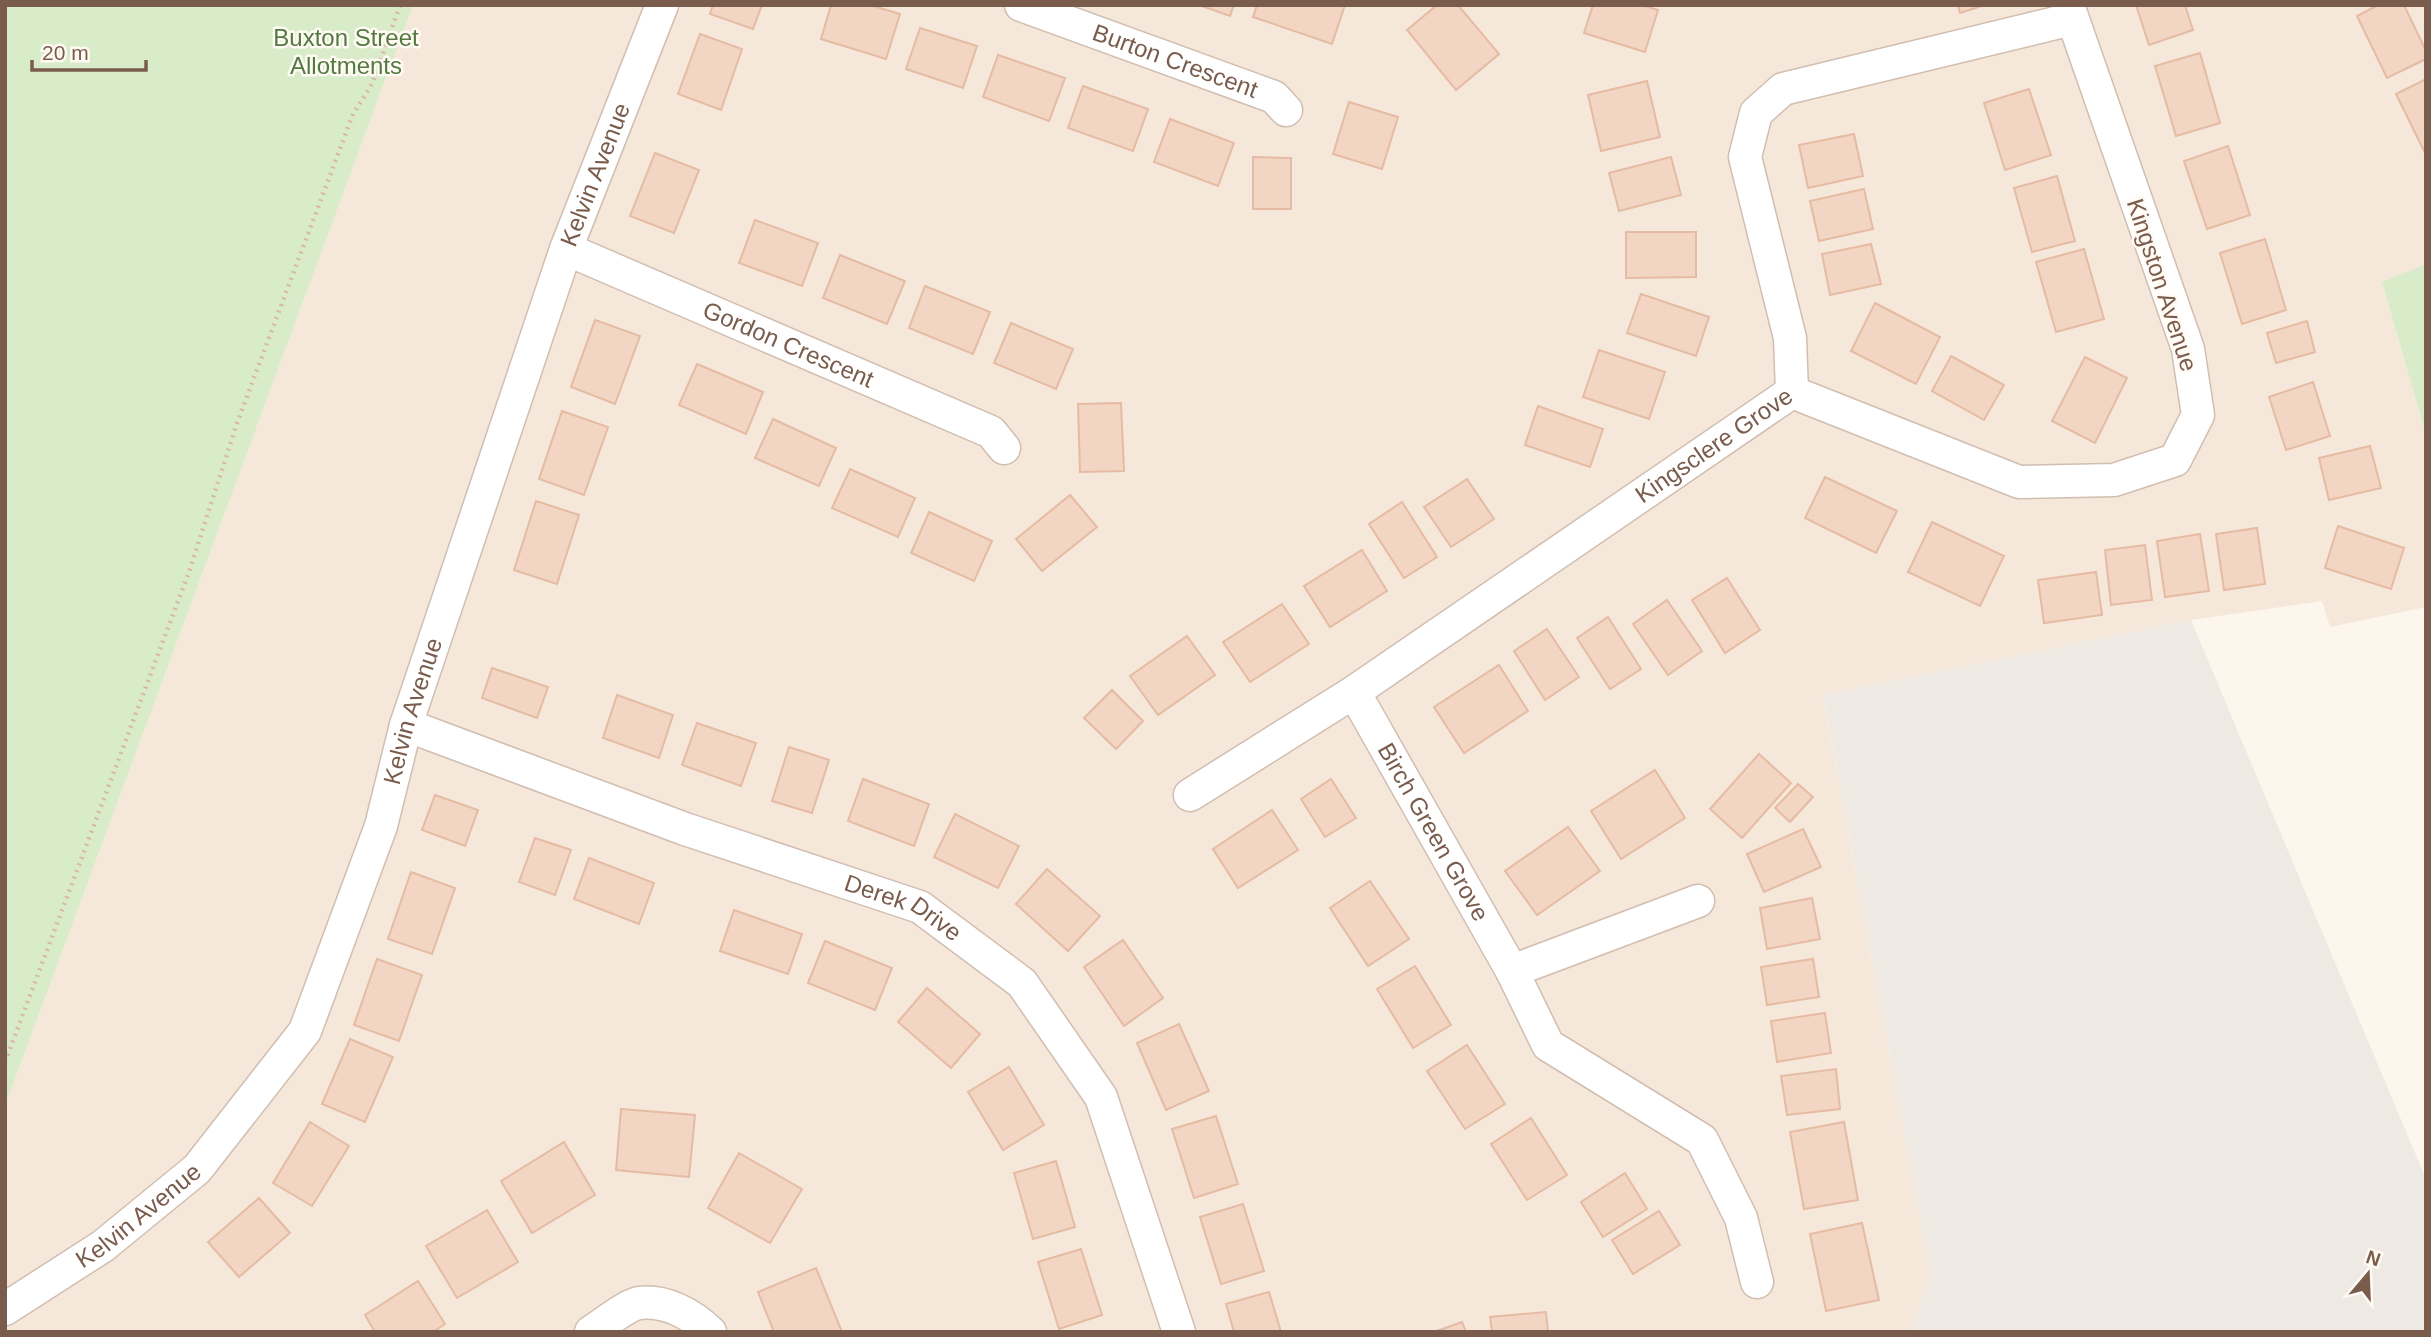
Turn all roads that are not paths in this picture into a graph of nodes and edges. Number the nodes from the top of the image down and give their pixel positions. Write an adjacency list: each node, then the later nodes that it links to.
1 (662, 5): 5 (street, Kelvin Avenue)
2 (1021, 5): 4 (street, Burton Crescent)
3 (2070, 12): 6 (street, Kingsclere Grove); 6 (street, Kingston Avenue)
4 (1286, 110)
5 (566, 249): 7 (street, Gordon Crescent); 9 (street, Kelvin Avenue)
6 (1792, 391): 8 (street, Kingsclere Grove)
7 (1004, 448)
8 (1354, 692): 10 (street, Kingsclere Grove); 12 (street, Birch Green Grove)
9 (406, 725): 14 (street, Kelvin Avenue); 17 (street, Derek Drive)
10 (1190, 795)
11 (1698, 901): 12 (street)
12 (1512, 971): 13 (street, Birch Green Grove)
13 (1757, 1282)
14 (5, 1310)
15 (590, 1332): 16 (street)
16 (710, 1332)
17 (1179, 1332)

